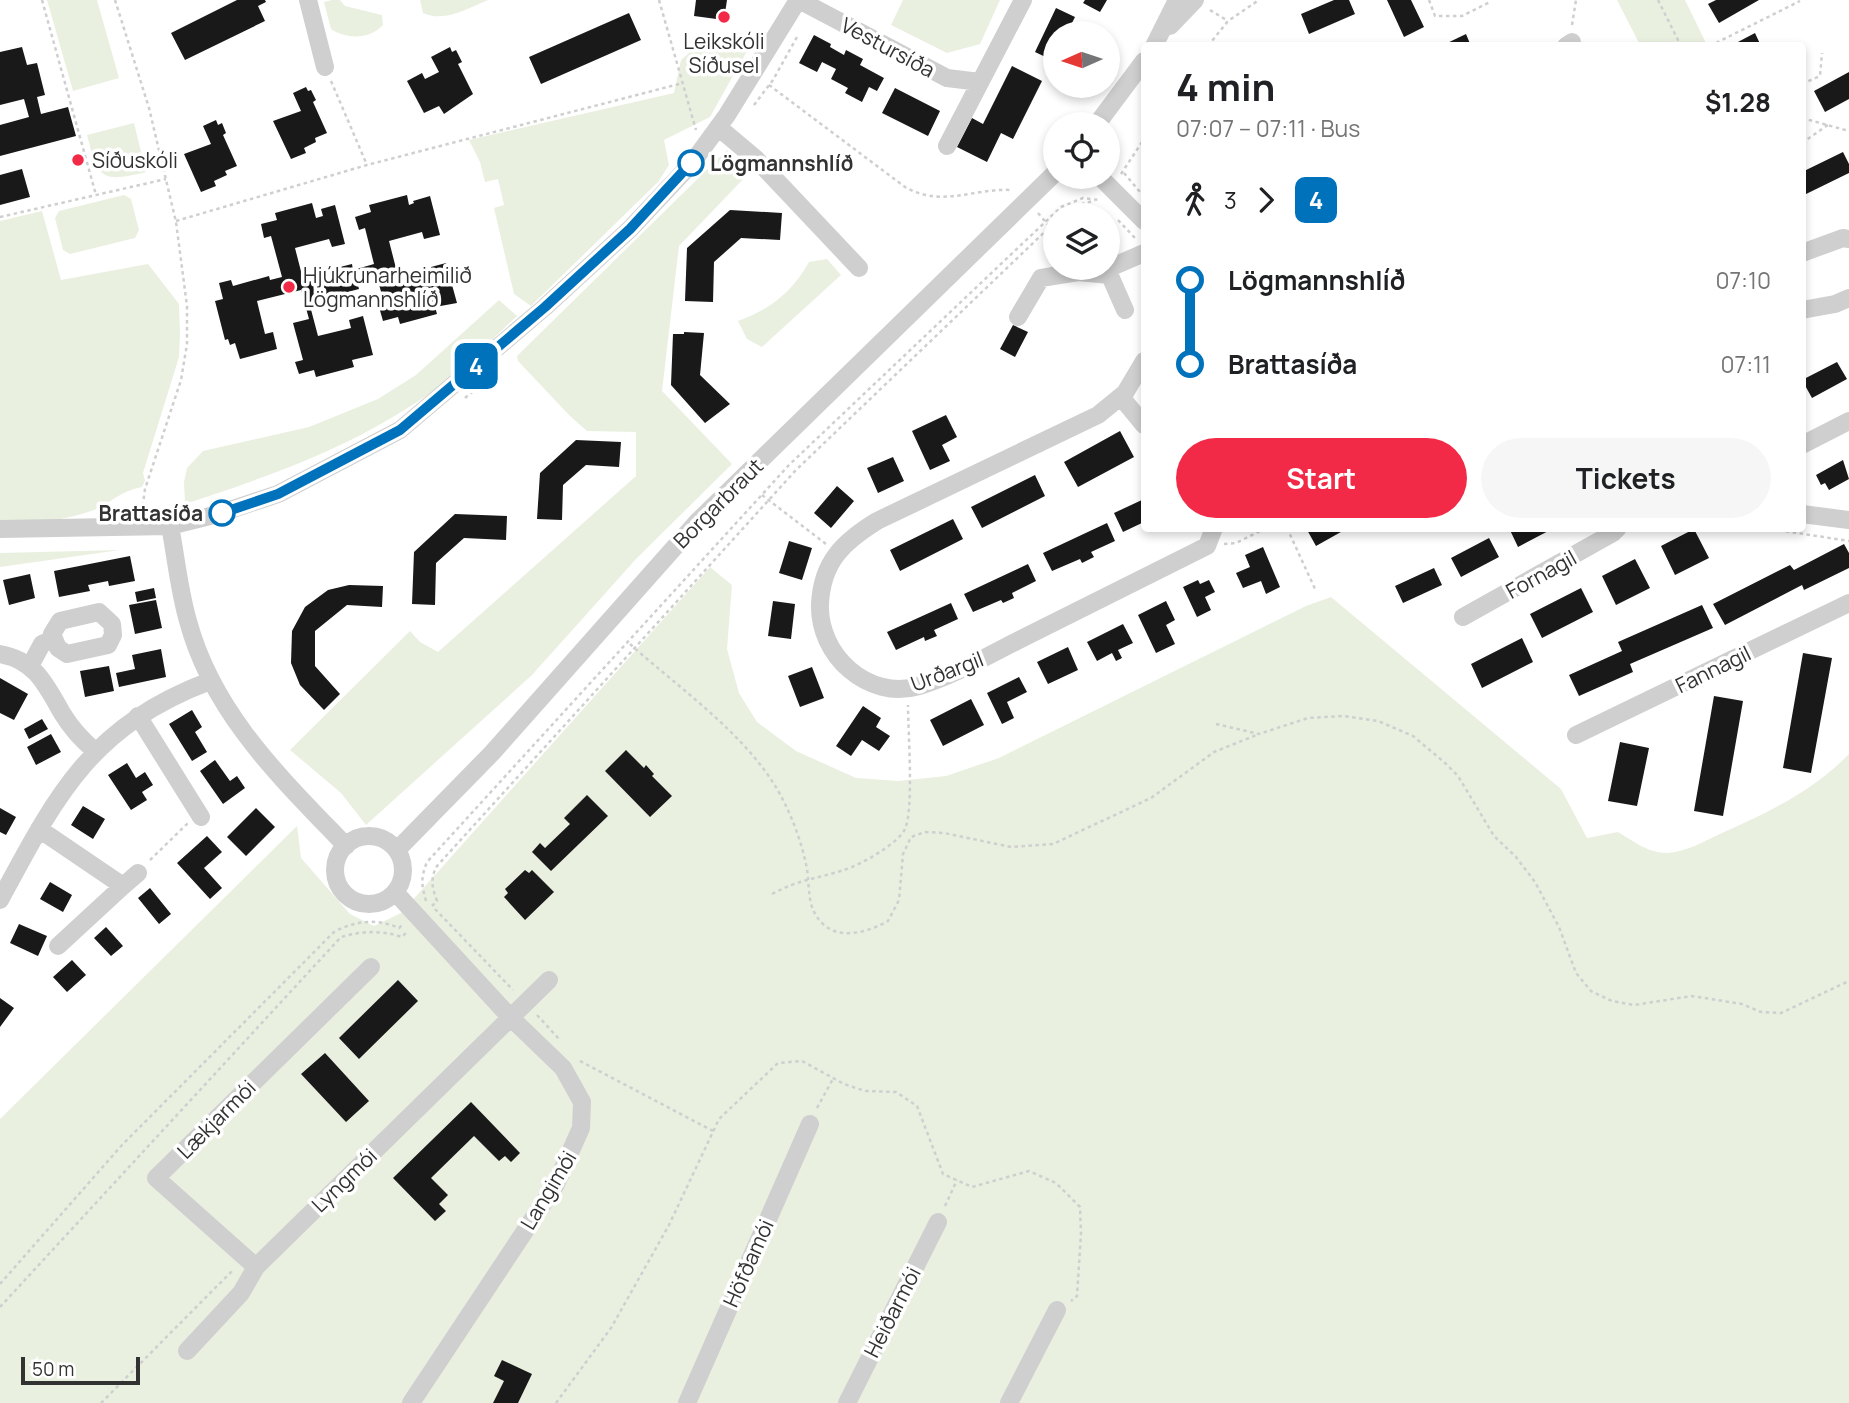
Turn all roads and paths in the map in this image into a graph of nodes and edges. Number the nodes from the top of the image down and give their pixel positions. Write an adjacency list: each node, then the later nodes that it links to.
1 (42, 0): 50 (path)
2 (115, 0): 43 (path)
3 (308, 0): 24 (street)
4 (659, 0): 27 (path)
5 (799, 0): 25 (street, Vestursíða); 33 (street, Vestursíða)
6 (1023, 0): 25 (street)
7 (1177, 0): 17 (street)
8 (1265, 0): 12 (path)
9 (1429, 0): 14 (path)
10 (1576, 0): 19 (path)
11 (1658, 0): 20 (path)
12 (1258, 1): 16 (path)
13 (1800, 1): 21 (path)
14 (1490, 2)
15 (1202, 4): 16 (path); 17 (street)
16 (1227, 21): 18 (path)
17 (1157, 41)
18 (1211, 42)
19 (1569, 42)
20 (1679, 42)
21 (1718, 42)
22 (1822, 53): 26 (path)
23 (1141, 65): 29 (street)
24 (325, 67): 40 (path)
25 (980, 82): 38 (street)
26 (1806, 82)
27 (683, 83): 39 (path); 40 (path)
28 (769, 85): 48 (path)
29 (1106, 112)
30 (1806, 119): 31 (path)
31 (1829, 124): 34 (path); 36 (path)
32 (1849, 125): 34 (path)
33 (718, 127): 39 (street, Vestursíða); 66 (street)
34 (1844, 127): 35 (path)
35 (1849, 131)
36 (1806, 140)
37 (1141, 144): 41 (path)
38 (947, 146)
39 (704, 147): 83 (street, Vestursíða)
40 (367, 165): 57 (path)
41 (1123, 172): 42 (path); 49 (path)
42 (1120, 174)
43 (166, 179): 50 (path); 57 (path)
44 (1043, 185): 111 (street, Borgarbraut)
45 (1101, 189): 51 (path)
46 (1102, 189): 52 (path)
47 (1104, 189): 56 (street)
48 (1016, 192)
49 (1141, 193)
50 (96, 195): 54 (path)
51 (1067, 203)
52 (1084, 203)
53 (1036, 210): 55 (path)
54 (0, 217)
55 (1043, 219)
56 (1141, 219)
57 (176, 222): 82 (path)
58 (1043, 223): 78 (path)
59 (1120, 223): 62 (path)
60 (1043, 232): 79 (path)
61 (1849, 239): 63 (street)
62 (1141, 249)
63 (1806, 252)
64 (1141, 254): 65 (street)
65 (1120, 263)
66 (859, 268)
67 (1043, 278): 72 (street)
68 (1112, 280): 71 (street)
69 (1849, 298): 70 (street)
70 (1806, 309)
71 (1125, 310)
72 (1018, 317)
73 (1141, 366): 74 (street, Urðargil)
74 (1121, 397): 75 (street); 92 (street, Urðargil)
75 (1141, 421)
76 (1849, 421): 77 (street)
77 (1806, 443)
78 (762, 495): 79 (path); 97 (path)
79 (770, 501): 92 (path); 98 (path)
80 (1806, 515): 81 (street)
81 (1849, 520)
82 (144, 525): 83 (street, Vestursíða); 84 (street, Vestursíða)
83 (170, 526): 101 (street)
84 (0, 529)
85 (1212, 532): 91 (street)
86 (1257, 532): 91 (path)
87 (1289, 532): 93 (path)
88 (1615, 532): 95 (street, Fornagil)
89 (1791, 532): 90 (path)
90 (1849, 541)
91 (1207, 546): 102 (street, Urðargil)
92 (837, 552): 102 (street, Urðargil)
93 (1316, 591)
94 (1849, 603): 106 (street, Fannagil)
95 (1463, 617)
96 (53, 639): 100 (street)
97 (629, 643): 98 (path); 118 (path)
98 (635, 648): 113 (path); 118 (path)
99 (0, 654): 100 (street)
100 (30, 666): 107 (street)
101 (210, 681): 103 (street); 110 (street)
102 (908, 688): 113 (path)
103 (138, 716): 107 (street); 108 (street)
104 (1216, 724): 105 (path)
105 (1259, 734): 113 (path); 122 (path)
106 (1576, 735)
107 (95, 751): 109 (street)
108 (199, 815): 112 (path)
109 (38, 828): 114 (street); 117 (street)
110 (346, 846): 111 (street); 115 (street)
111 (397, 850): 115 (street)
112 (138, 873): 114 (street)
113 (807, 879): 116 (path)
114 (123, 886): 119 (street)
115 (395, 892): 118 (street, Langimói)
116 (772, 894)
117 (0, 900)
118 (423, 910): 123 (path); 124 (street, Langimói); 133 (path); 134 (path)
119 (58, 946)
120 (370, 967): 132 (street, Lækjarmói)
121 (549, 980): 123 (street, Lyngmói)
122 (1849, 981)
123 (525, 1003): 124 (street, Lyngmói); 125 (path)
124 (510, 1017): 132 (street, Lyngmói); 138 (street, Langimói)
125 (567, 1048)
126 (576, 1057): 129 (path)
127 (834, 1077): 128 (path); 129 (path); 130 (path)
128 (810, 1124): 140 (street, Höfðamói)
129 (713, 1131): 139 (path)
130 (957, 1180): 131 (path); 135 (path)
131 (938, 1222): 141 (street, Heiðarmói)
132 (251, 1262): 136 (street, Lyngmói); 137 (path)
133 (0, 1284)
134 (0, 1307)
135 (1057, 1310): 142 (street)
136 (187, 1351)
137 (101, 1403)
138 (411, 1403)
139 (556, 1403)
140 (687, 1403)
141 (846, 1403)
142 (1009, 1403)

